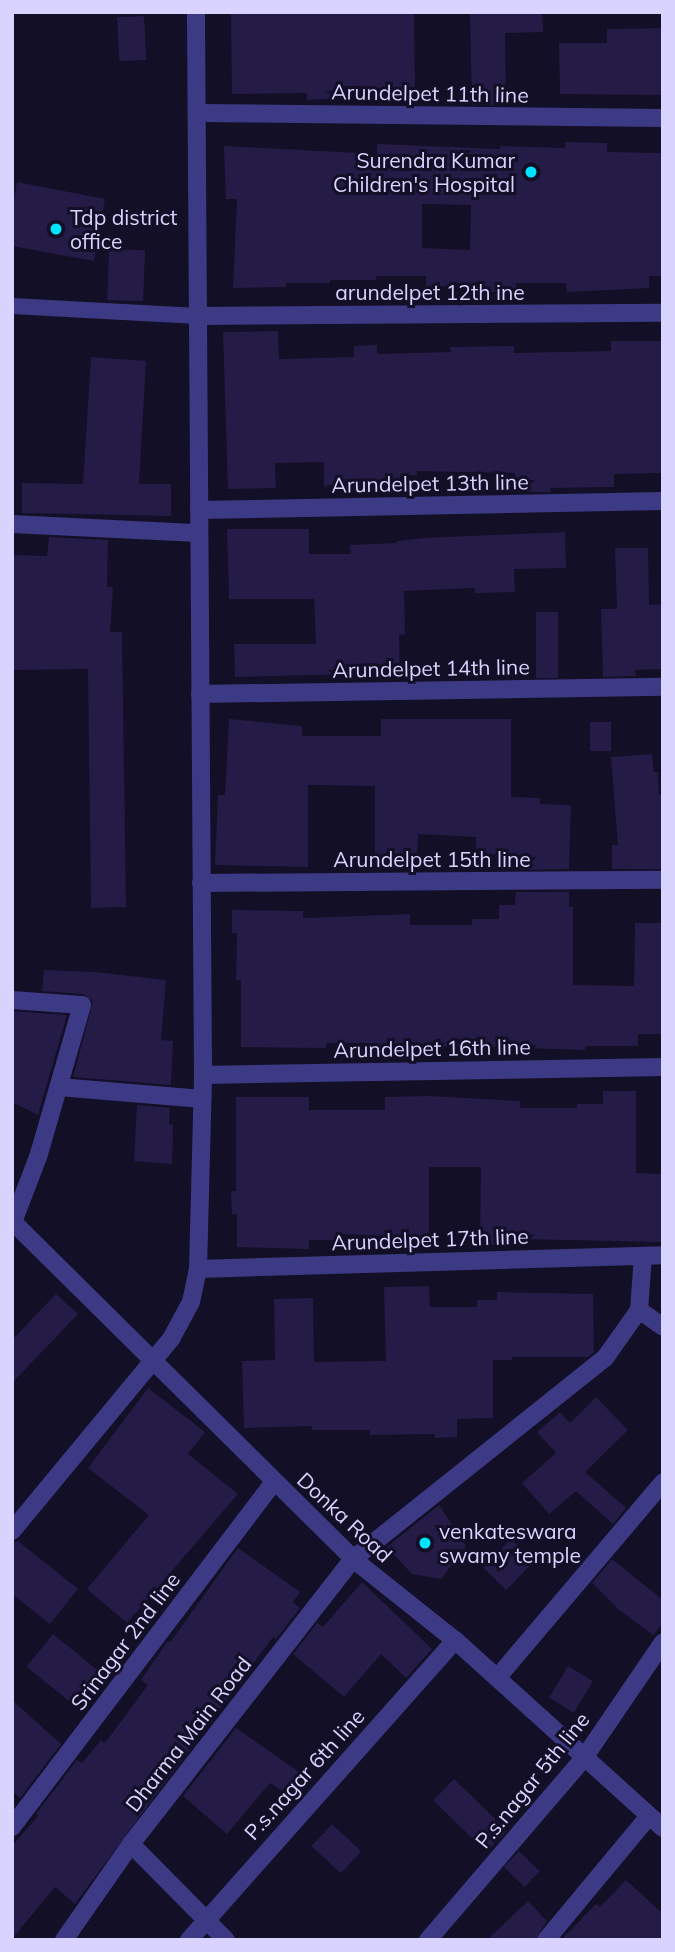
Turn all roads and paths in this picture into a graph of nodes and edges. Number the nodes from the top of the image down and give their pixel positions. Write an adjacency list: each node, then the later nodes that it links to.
1 (196, 12): 2 (street)
2 (197, 113): 3 (street, Arundelpet 11th line); 6 (street)
3 (663, 118)
4 (12, 306): 6 (lane)
5 (663, 313): 6 (street, arundelpet 12th ine)
6 (198, 316): 8 (street)
7 (663, 501): 8 (street, Arundelpet 13th line)
8 (199, 510): 10 (street)
9 (12, 524): 10 (street)
10 (199, 533): 12 (street)
11 (663, 687): 12 (street, Arundelpet 14th line)
12 (200, 694): 14 (street)
13 (663, 880): 14 (street, Arundelpet 15th line)
14 (201, 883): 17 (street)
15 (12, 1000): 18 (street)
16 (663, 1067): 17 (street, Arundelpet 16th line)
17 (203, 1075): 19 (street)
18 (59, 1087): 19 (street); 20 (street)
19 (203, 1099): 23 (street)
20 (13, 1221): 26 (street, Donka Road)
21 (663, 1255): 22 (street, Arundelpet 17th line)
22 (643, 1256): 23 (street, Arundelpet 17th line); 24 (street)
23 (198, 1269): 26 (street)
24 (639, 1310): 25 (street); 30 (street, Dharma Main Road)
25 (663, 1328)
26 (153, 1359): 27 (street, Donka Road); 29 (street)
27 (274, 1482): 30 (street, Donka Road); 37 (street, Srinagar 2nd line)
28 (663, 1482): 34 (street)
29 (12, 1531)
30 (353, 1559): 31 (street, Donka Road); 38 (street, Dharma Main Road)
31 (455, 1640): 34 (street, Donka Road); 39 (street, P.s.nagar 6th line)
32 (663, 1642): 33 (street, P.s.nagar 5th line)
33 (657, 1666): 35 (street, P.s.nagar 5th line)
34 (497, 1678): 35 (street, Donka Road)
35 (584, 1758): 36 (street, Donka Road); 43 (street, P.s.nagar 5th line)
36 (656, 1822): 44 (street)
37 (12, 1827)
38 (131, 1844): 39 (street); 40 (street, Dharma Main Road)
39 (205, 1919): 41 (street, P.s.nagar 6th line); 42 (street)
40 (64, 1940)
41 (189, 1940)
42 (226, 1940)
43 (428, 1940)
44 (546, 1940)

